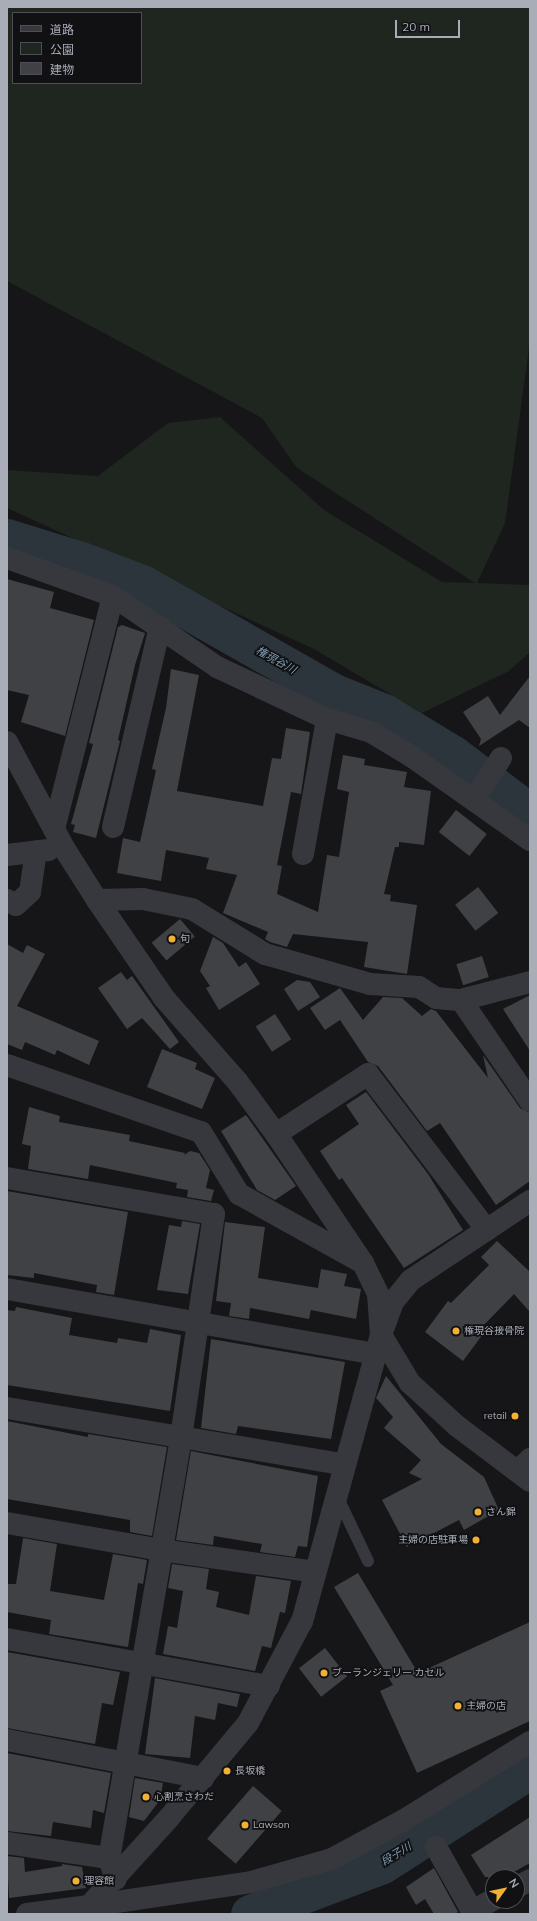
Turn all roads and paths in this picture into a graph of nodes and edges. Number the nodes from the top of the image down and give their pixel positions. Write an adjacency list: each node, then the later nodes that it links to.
1 (7, 558): 2 (street)
2 (112, 596): 3 (street); 9 (street)
3 (160, 626): 4 (street); 8 (street)
4 (327, 719): 7 (street); 12 (street)
5 (7, 742): 9 (street)
6 (502, 758): 7 (street)
7 (474, 800): 10 (street)
8 (113, 827)
9 (59, 838): 11 (street); 15 (street)
10 (530, 840)
11 (36, 851): 13 (street); 14 (street)
12 (303, 854)
13 (7, 855)
14 (7, 900)
15 (97, 900): 17 (street); 20 (street)
16 (530, 982): 17 (street)
17 (461, 1000): 19 (street)
18 (7, 1065): 24 (street)
19 (530, 1101)
20 (276, 1134): 23 (street); 24 (street)
21 (7, 1178): 26 (street)
22 (530, 1201): 23 (street)
23 (487, 1230): 27 (street)
24 (363, 1263): 27 (street)
25 (7, 1289): 26 (street)
26 (196, 1322): 27 (street); 29 (street)
27 (377, 1344): 30 (street); 31 (street)
28 (7, 1408): 29 (street)
29 (181, 1438): 30 (street); 34 (street)
30 (343, 1464): 32 (street)
31 (526, 1470)
32 (336, 1495): 35 (lane); 36 (street)
33 (7, 1523): 34 (street)
34 (161, 1550): 36 (street); 38 (street)
35 (368, 1561)
36 (315, 1572): 39 (street)
37 (7, 1639): 38 (street)
38 (141, 1662): 39 (street); 42 (street)
39 (268, 1686): 43 (street)
40 (7, 1740): 42 (street)
41 (530, 1742): 49 (street)
42 (127, 1762): 43 (street); 46 (street)
43 (203, 1778): 47 (street)
44 (7, 1843): 46 (street)
45 (436, 1847): 50 (street)
46 (109, 1858): 47 (street)
47 (116, 1878): 49 (street)
48 (485, 1905): 50 (street)
49 (86, 1910): 51 (street)
50 (473, 1912)
51 (27, 1914)

